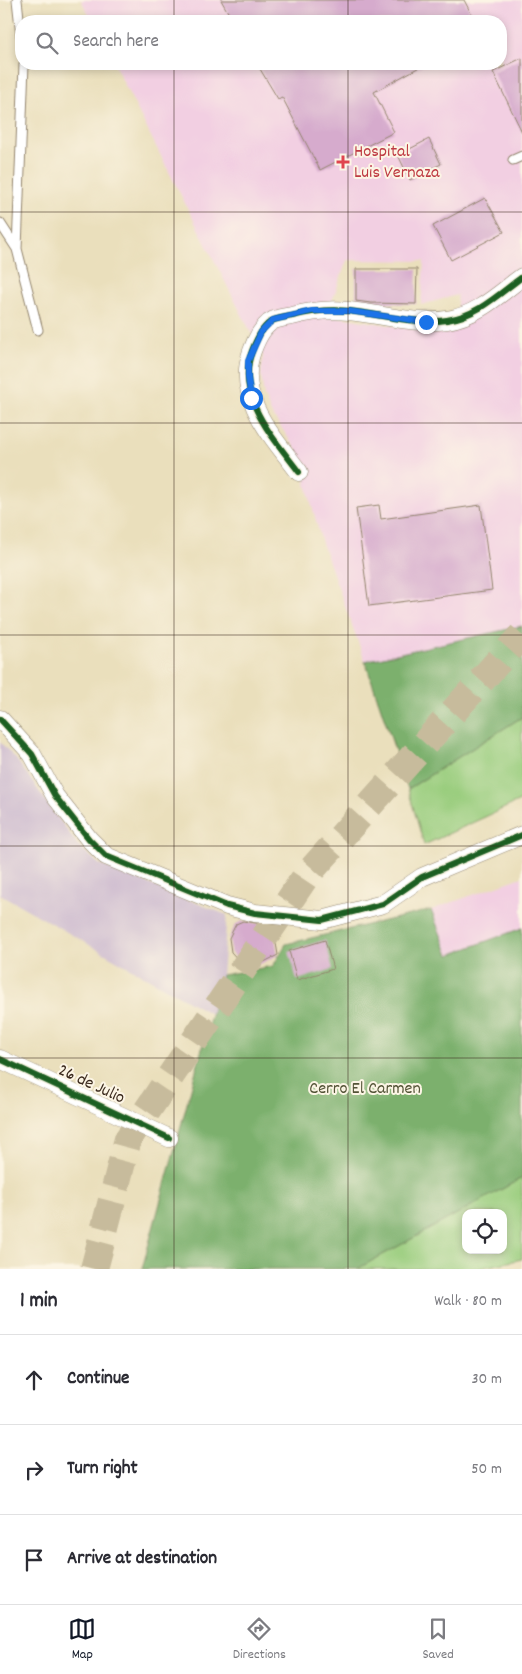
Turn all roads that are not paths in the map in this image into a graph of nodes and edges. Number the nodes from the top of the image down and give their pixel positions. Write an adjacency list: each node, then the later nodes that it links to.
1 (17, 0): 2 (lane)
2 (19, 15)
3 (24, 70): 5 (lane)
4 (0, 223): 5 (lane)
5 (17, 249): 7 (lane)
6 (522, 277): 8 (street)
7 (38, 330)
8 (299, 472)
9 (0, 719): 10 (street)
10 (522, 835)
11 (0, 1059): 12 (street, 26 de Julio)
12 (169, 1138)

